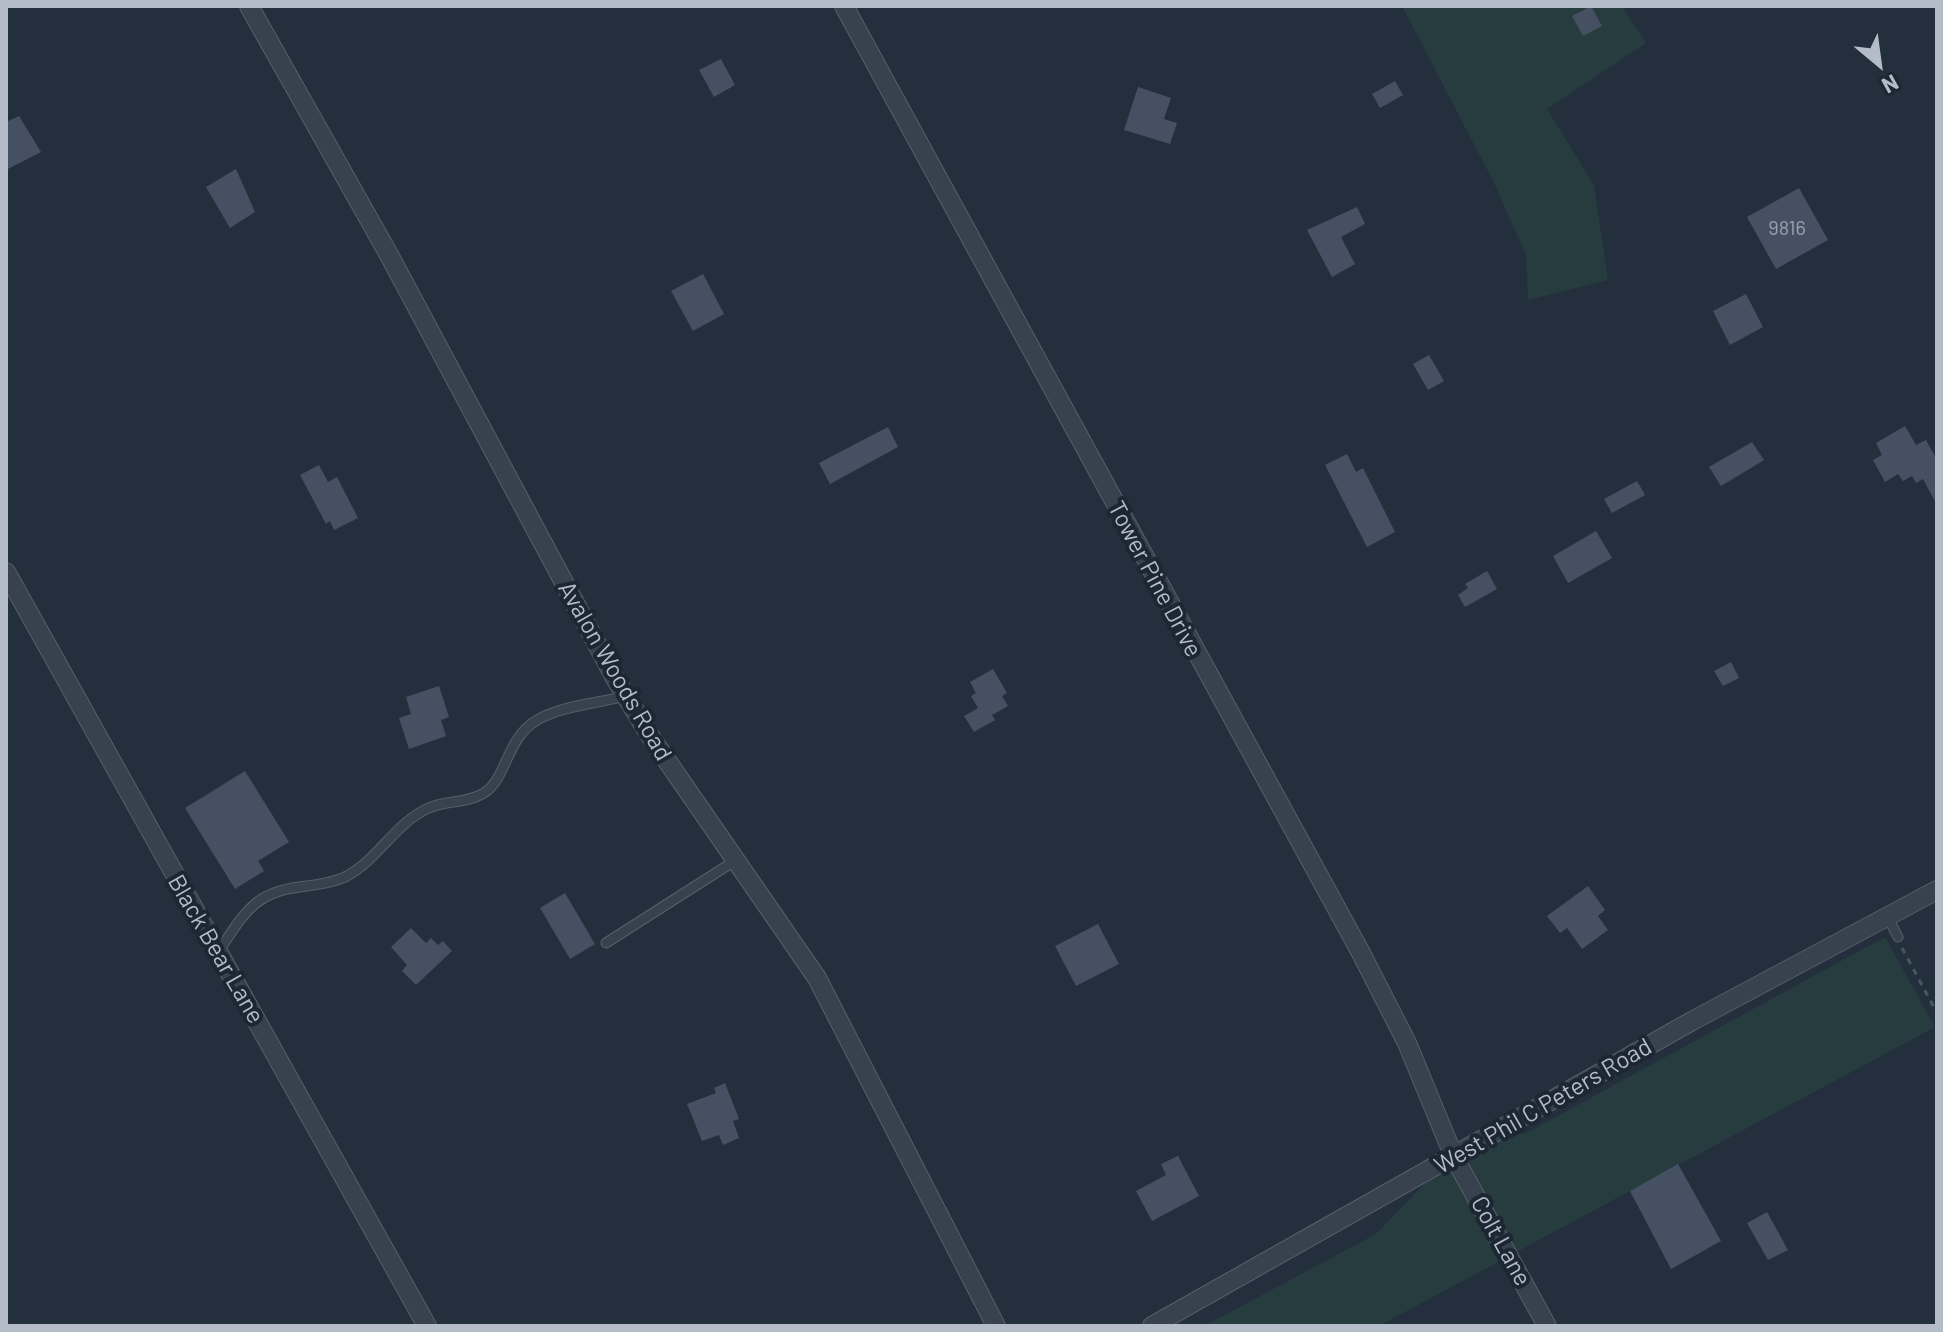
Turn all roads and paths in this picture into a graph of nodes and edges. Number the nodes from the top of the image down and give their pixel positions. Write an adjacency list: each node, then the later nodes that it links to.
1 (249, 6): 4 (street, Avalon Woods Road)
2 (844, 6): 12 (street, Tower Pine Drive)
3 (6, 572): 10 (street, Black Bear Lane)
4 (625, 696): 5 (street, Avalon Woods Road); 10 (lane)
5 (736, 860): 9 (lane); 14 (street, Avalon Woods Road)
6 (1937, 890): 7 (street, West Phil C Peters Road)
7 (1887, 916): 8 (lane); 12 (street, West Phil C Peters Road)
8 (1898, 937): 11 (path)
9 (606, 943)
10 (217, 953): 13 (street, Black Bear Lane)
11 (1937, 1013)
12 (1454, 1157): 15 (street, West Phil C Peters Road); 16 (street, Colt Lane)
13 (427, 1326)
14 (996, 1326)
15 (1152, 1326)
16 (1547, 1326)

